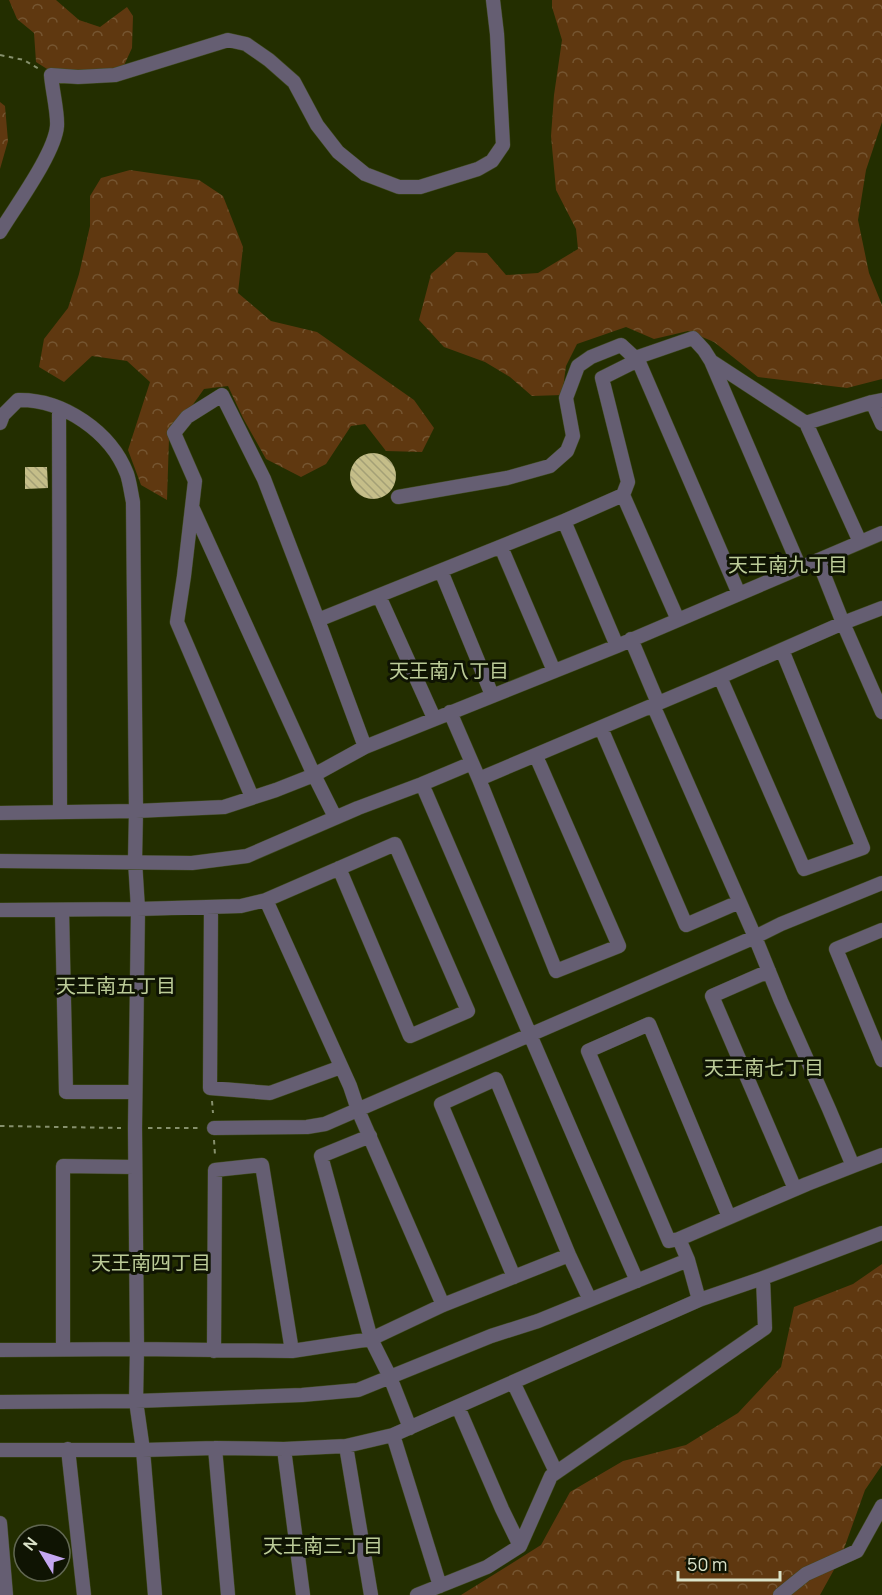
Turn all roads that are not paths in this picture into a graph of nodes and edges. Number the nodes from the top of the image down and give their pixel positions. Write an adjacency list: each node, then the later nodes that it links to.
1 (493, 0): 2 (street)
2 (0, 232)
3 (637, 359): 4 (street); 10 (street); 11 (street); 20 (street)
4 (711, 361): 8 (street); 18 (street)
5 (877, 401): 8 (street); 9 (street)
6 (59, 408): 7 (street); 44 (street); 45 (street)
7 (0, 423)
8 (806, 423): 15 (street)
9 (882, 424)
10 (623, 495): 13 (street); 24 (street)
11 (398, 497)
12 (192, 507): 23 (street); 40 (street); 43 (street)
13 (564, 521): 16 (street); 27 (street)
14 (882, 533): 15 (street)
15 (860, 542): 17 (street)
16 (501, 547): 19 (street); 29 (street)
17 (818, 560): 18 (street); 25 (street)
18 (800, 568): 20 (street)
19 (441, 571): 21 (street); 31 (street)
20 (738, 594): 24 (street)
21 (379, 596): 23 (street); 35 (street)
22 (882, 608): 25 (street)
23 (318, 620): 37 (street)
24 (678, 620): 26 (street)
25 (843, 623): 28 (street); 34 (street)
26 (631, 639): 27 (street); 32 (street)
27 (617, 646): 29 (street)
28 (782, 650): 30 (street); 30 (street)
29 (554, 671): 31 (street)
30 (720, 677): 32 (street)
31 (492, 695): 33 (street)
32 (656, 704): 36 (street); 53 (street)
33 (450, 712): 35 (street); 39 (street)
34 (882, 712)
35 (434, 718): 37 (street)
36 (602, 728): 38 (street); 53 (street)
37 (365, 747): 40 (street)
38 (536, 756): 41 (street); 41 (street)
39 (472, 763): 41 (street); 42 (street)
40 (314, 775): 43 (street); 47 (street)
41 (479, 779)
42 (422, 784): 47 (street); 61 (street)
43 (252, 797): 44 (street)
44 (136, 811): 45 (street); 49 (street)
45 (60, 812): 46 (street)
46 (0, 813)
47 (335, 818): 49 (street)
48 (0, 861): 49 (street)
49 (135, 861): 55 (street)
50 (339, 868): 50 (street); 52 (street)
51 (882, 883): 59 (street)
52 (266, 900): 54 (street); 63 (street)
53 (739, 902): 59 (street)
54 (211, 907): 55 (street); 63 (street)
55 (138, 909): 57 (street); 64 (street)
56 (0, 910): 57 (street)
57 (62, 910): 64 (street)
58 (882, 930): 62 (street)
59 (754, 937): 60 (street); 61 (street)
60 (769, 971): 69 (street); 71 (street)
61 (530, 1034): 65 (street); 79 (street)
62 (882, 1060)
63 (341, 1067): 65 (street)
64 (135, 1092): 70 (street)
65 (358, 1110): 66 (street); 67 (street)
66 (214, 1128)
67 (370, 1136): 82 (street); 83 (street)
68 (882, 1155): 69 (street)
69 (853, 1166): 71 (street)
70 (135, 1167): 84 (street); 86 (street)
71 (795, 1189): 72 (street)
72 (729, 1217): 74 (street); 74 (street)
73 (882, 1233): 78 (street)
74 (679, 1239): 76 (street)
75 (568, 1255): 77 (street); 77 (street); 80 (street)
76 (688, 1260): 79 (street); 81 (street)
77 (514, 1277): 82 (street)
78 (763, 1278): 81 (street); 102 (street)
79 (637, 1281): 80 (street)
80 (590, 1300): 89 (street)
81 (699, 1300): 90 (street)
82 (443, 1305): 83 (street)
83 (371, 1339): 88 (street); 89 (street)
84 (137, 1349): 86 (street); 87 (street); 91 (street)
85 (0, 1350): 86 (street)
86 (63, 1350)
87 (214, 1351): 88 (street); 88 (street)
88 (292, 1351)
89 (390, 1377): 91 (street); 94 (street)
90 (513, 1382): 93 (street); 102 (street)
91 (136, 1401): 92 (street); 101 (street)
92 (0, 1402)
93 (458, 1407): 94 (street); 105 (street)
94 (410, 1428): 95 (street)
95 (393, 1435): 96 (street); 106 (street)
96 (346, 1446): 99 (street); 112 (street)
97 (215, 1448): 99 (street); 101 (street); 110 (street)
98 (68, 1449): 100 (street); 101 (street); 108 (street)
99 (284, 1449): 111 (street)
100 (0, 1450)
101 (143, 1450): 109 (street)
102 (556, 1472): 105 (street)
103 (882, 1506): 114 (street)
104 (0, 1523): 107 (street)
105 (520, 1546): 106 (street)
106 (440, 1586): 113 (street)
107 (6, 1595)
108 (84, 1595)
109 (155, 1595)
110 (228, 1595)
111 (303, 1595)
112 (371, 1595)
113 (417, 1595)
114 (780, 1595)

